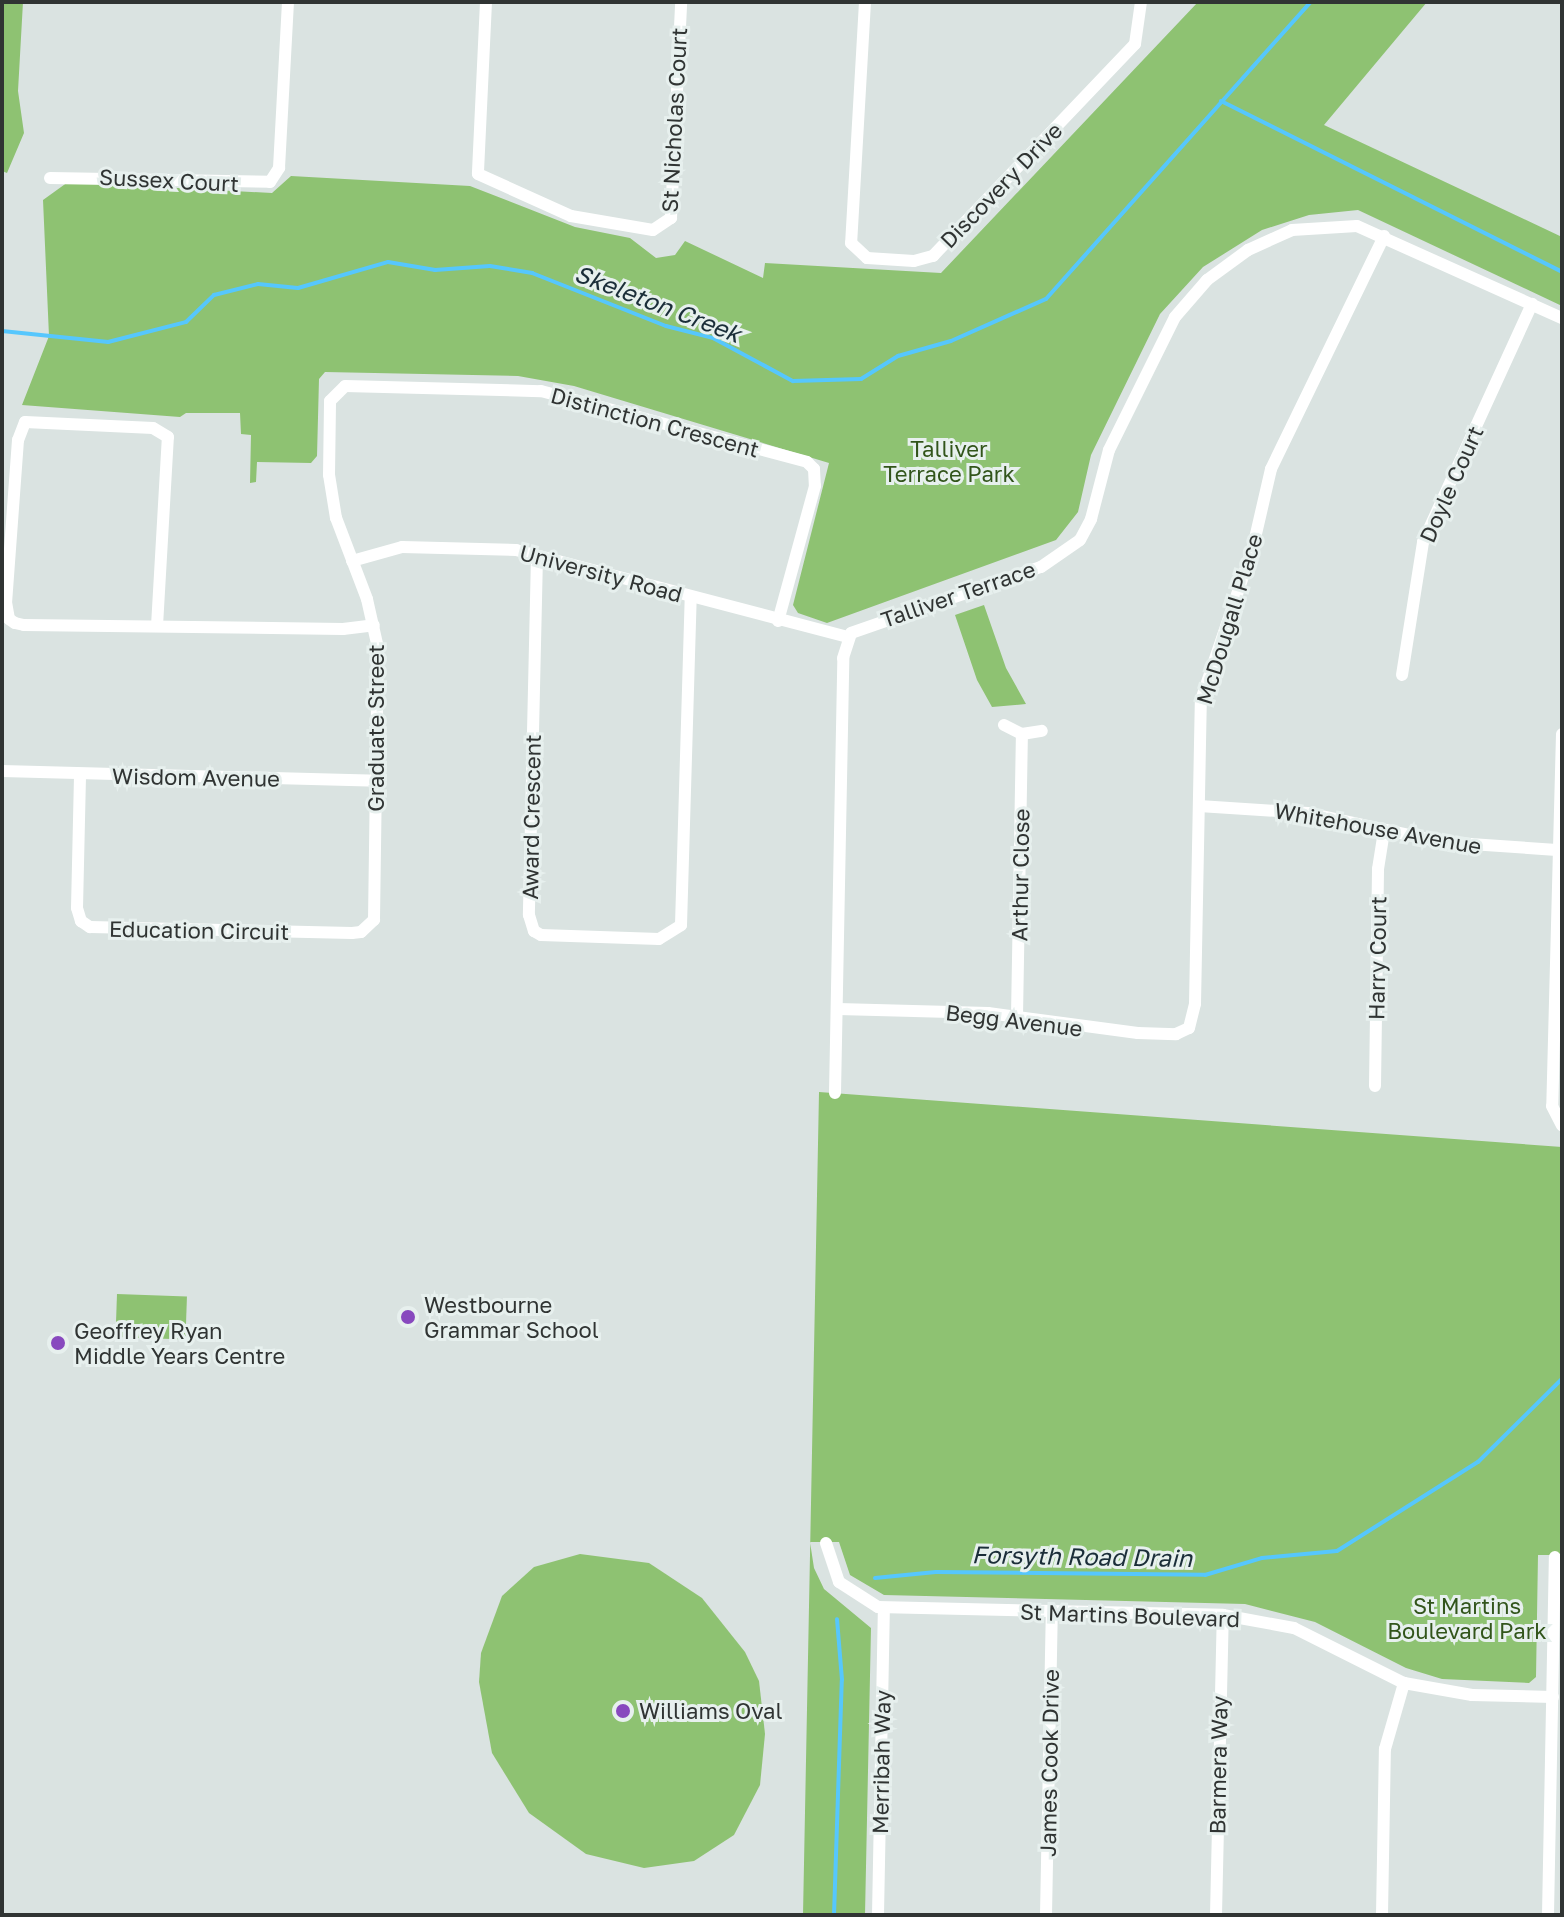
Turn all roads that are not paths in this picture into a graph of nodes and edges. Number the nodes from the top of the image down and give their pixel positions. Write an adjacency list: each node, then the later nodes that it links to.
1 (288, 2): 6 (street, Sussex Court)
2 (486, 2): 3 (street, St Nicholas Court)
3 (681, 2)
4 (865, 2): 5 (street, Discovery Drive)
5 (1141, 2)
6 (50, 178)
7 (1384, 236): 8 (street, Talliver Terrace); 17 (street, Talliver Terrace); 26 (street, McDougall Place)
8 (1532, 304): 9 (street, Talliver Terrace); 18 (street, Doyle Court)
9 (1562, 318)
10 (335, 392): 12 (street, Graduate Street); 14 (street, Distinction Crescent)
11 (537, 556): 12 (street, University Road); 13 (street, University Road); 13 (street, Award Crescent)
12 (352, 561): 15 (street, Graduate Street)
13 (691, 597): 14 (street, University Road)
14 (778, 621): 17 (street, University Road)
15 (374, 625): 16 (street); 25 (street, Graduate Street)
16 (157, 626): 16 (street)
17 (848, 637): 30 (street)
18 (1402, 675)
19 (1004, 725): 21 (street)
20 (1042, 731): 21 (street)
21 (1022, 734): 31 (street, Arthur Close)
22 (1562, 734): 28 (street)
23 (6, 774): 24 (street, Wisdom Avenue)
24 (80, 776): 25 (street, Wisdom Avenue); 29 (street, Education Circuit)
25 (378, 781): 29 (street, Graduate Street)
26 (1199, 806): 27 (street, Whitehouse Avenue); 32 (street, McDougall Place)
27 (1384, 830): 28 (street, Whitehouse Avenue); 33 (street, Harry Court)
28 (1557, 850): 35 (street)
29 (369, 927)
30 (838, 1009): 31 (street, Begg Avenue); 34 (street)
31 (1017, 1016): 32 (street, Begg Avenue)
32 (1189, 1028)
33 (1375, 1086)
34 (835, 1093)
35 (1559, 1124)
36 (826, 1543): 38 (street, St Martins Boulevard)
37 (1555, 1557): 41 (street)
38 (884, 1609): 39 (street, St Martins Boulevard); 45 (street, Merribah Way)
39 (1052, 1611): 40 (street, St Martins Boulevard); 46 (street, James Cook Drive)
40 (1223, 1615): 42 (street, St Martins Boulevard); 47 (street, Barmera Way)
41 (1558, 1638): 43 (street)
42 (1404, 1683): 43 (street, St Martins Boulevard); 48 (street)
43 (1553, 1697): 44 (street)
44 (1555, 1889): 49 (street)
45 (878, 1915)
46 (1046, 1915)
47 (1216, 1915)
48 (1382, 1915)
49 (1548, 1915)

